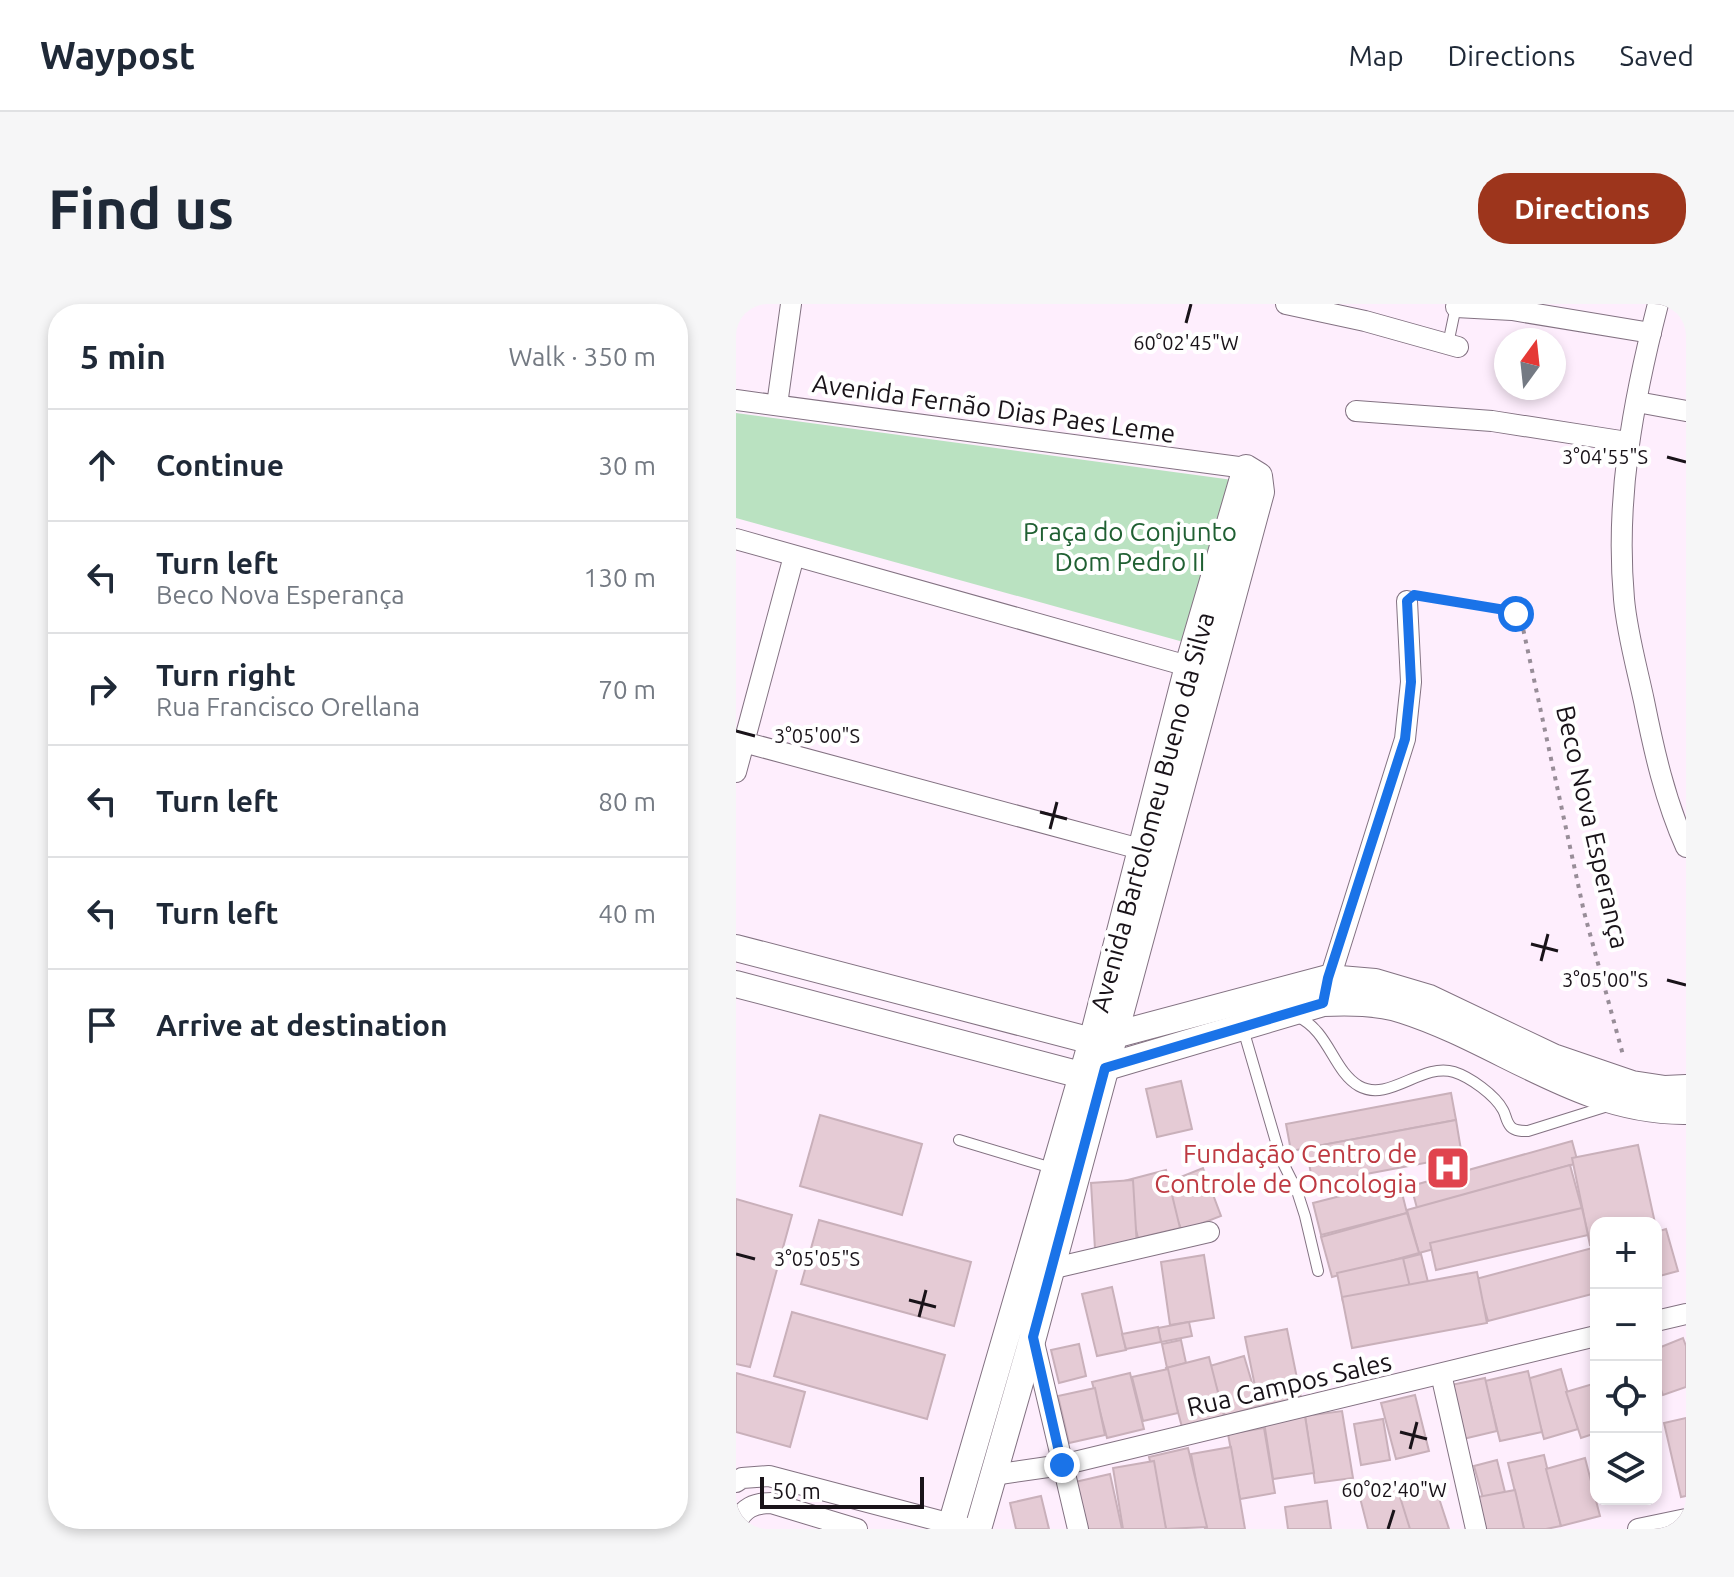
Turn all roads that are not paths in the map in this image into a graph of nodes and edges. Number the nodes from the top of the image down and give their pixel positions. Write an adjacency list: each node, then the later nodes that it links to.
1 (791, 304): 9 (street)
2 (1286, 304): 6 (street)
3 (1658, 304): 5 (street)
4 (1456, 306): 5 (street); 6 (lane)
5 (1651, 333): 8 (street)
6 (1453, 346)
7 (736, 400): 9 (street, Avenida Fernão Dias Paes Leme)
8 (1637, 402): 11 (street); 12 (street)
9 (777, 405): 13 (street, Avenida Fernão Dias Paes Leme)
10 (1356, 411): 12 (street)
11 (1686, 411)
12 (1627, 442): 20 (street)
13 (1246, 468): 17 (street, Avenida Bartolomeu Bueno da Silva)
14 (736, 539): 15 (street)
15 (794, 556): 17 (street); 18 (street)
16 (1407, 601): 24 (street)
17 (1200, 669): 21 (street, Avenida Bartolomeu Bueno da Silva)
18 (740, 741): 19 (street); 21 (street)
19 (736, 772)
20 (1686, 847)
21 (1151, 852): 27 (street, Avenida Bartolomeu Bueno da Silva)
22 (736, 948): 27 (street)
23 (736, 984): 28 (street)
24 (1326, 990): 25 (street); 27 (street); 29 (street)
25 (1289, 1013): 26 (street); 29 (lane)
26 (1242, 1027): 28 (street); 35 (lane)
27 (1103, 1038): 28 (street, Avenida Bartolomeu Bueno da Silva)
28 (1093, 1071): 32 (street, Avenida Bartolomeu Bueno da Silva); 34 (street, Avenida Bartolomeu Bueno da Silva)
29 (1626, 1094): 30 (street)
30 (1676, 1100)
31 (959, 1140): 32 (lane)
32 (1054, 1169): 38 (street, Avenida Bartolomeu Bueno da Silva)
33 (1209, 1232): 34 (street)
34 (1050, 1269): 39 (street, Avenida Bartolomeu Bueno da Silva)
35 (1318, 1271)
36 (1686, 1314): 37 (street)
37 (1662, 1320)
38 (1008, 1329): 39 (street); 47 (street, Avenida Bartolomeu Bueno da Silva)
39 (1033, 1337): 42 (street); 43 (street, Avenida Bartolomeu Bueno da Silva)
40 (1590, 1337): 41 (street, Rua Campos Sales)
41 (1441, 1374): 42 (street, Rua Campos Sales); 51 (street)
42 (1062, 1465): 43 (street, Rua Campos Sales); 50 (street)
43 (993, 1475): 49 (street, Avenida Bartolomeu Bueno da Silva)
44 (736, 1482): 47 (street)
45 (1686, 1519): 52 (street)
46 (736, 1521): 48 (street)
47 (957, 1527)
48 (857, 1529)
49 (978, 1529)
50 (1078, 1529)
51 (1476, 1529)
52 (1638, 1529)

